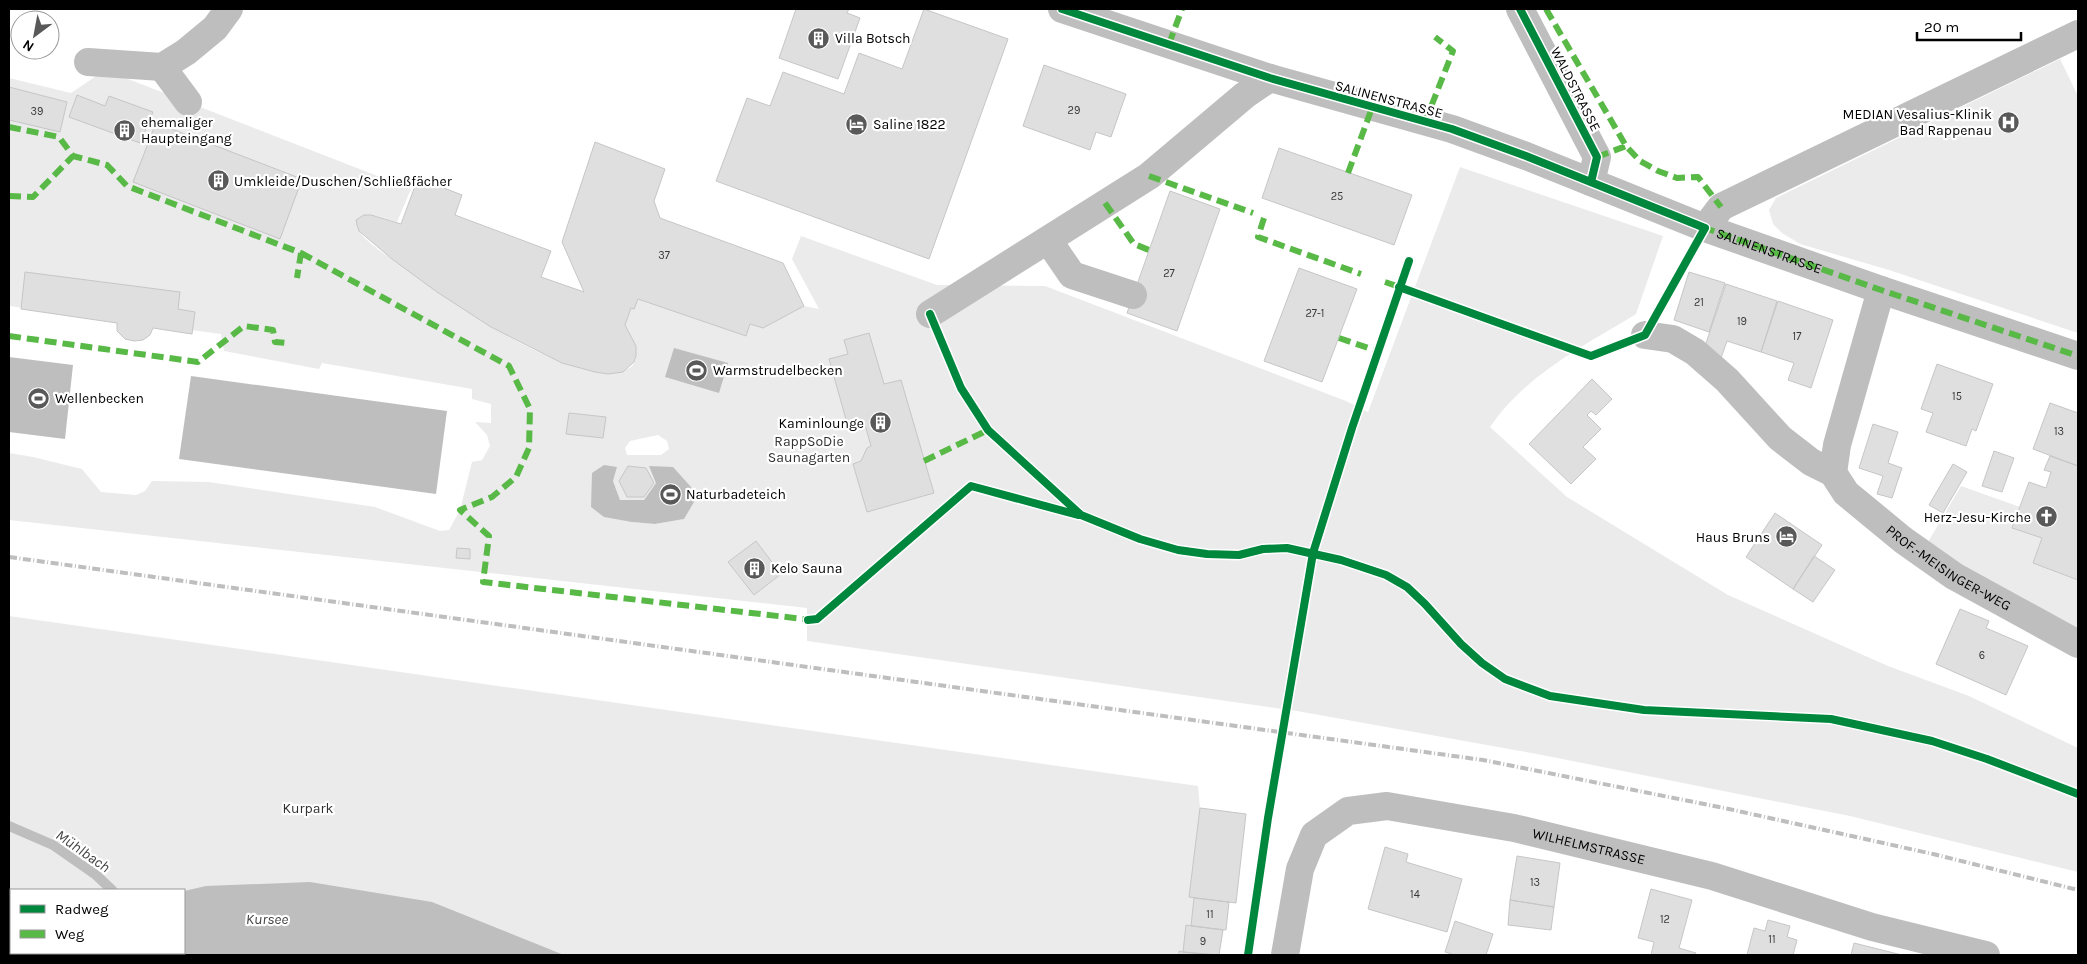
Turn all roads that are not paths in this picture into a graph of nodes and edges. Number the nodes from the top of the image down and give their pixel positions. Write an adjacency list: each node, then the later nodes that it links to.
1 (229, 9): 7 (street)
2 (1062, 9): 4 (street, SALINENSTRASSE)
3 (1520, 9): 10 (street, WALDSTRASSE)
4 (1111, 16): 8 (street, SALINENSTRASSE)
5 (2078, 34): 11 (street)
6 (88, 62): 7 (street)
7 (162, 67): 9 (street)
8 (1270, 78): 10 (street, SALINENSTRASSE); 12 (street)
9 (188, 102)
10 (1591, 182): 11 (street, SALINENSTRASSE)
11 (1705, 228): 13 (street, SALINENSTRASSE)
12 (1048, 240): 14 (street); 15 (street)
13 (1881, 290): 17 (street, SALINENSTRASSE); 18 (street)
14 (1133, 295)
15 (930, 314)
16 (1645, 335): 18 (street, PROF.-MEISINGER-WEG)
17 (2078, 356)
18 (1833, 473): 19 (street, PROF.-MEISINGER-WEG)
19 (2078, 644)
20 (1285, 955): 21 (street, WILHELMSTRASSE)
21 (1986, 955)

